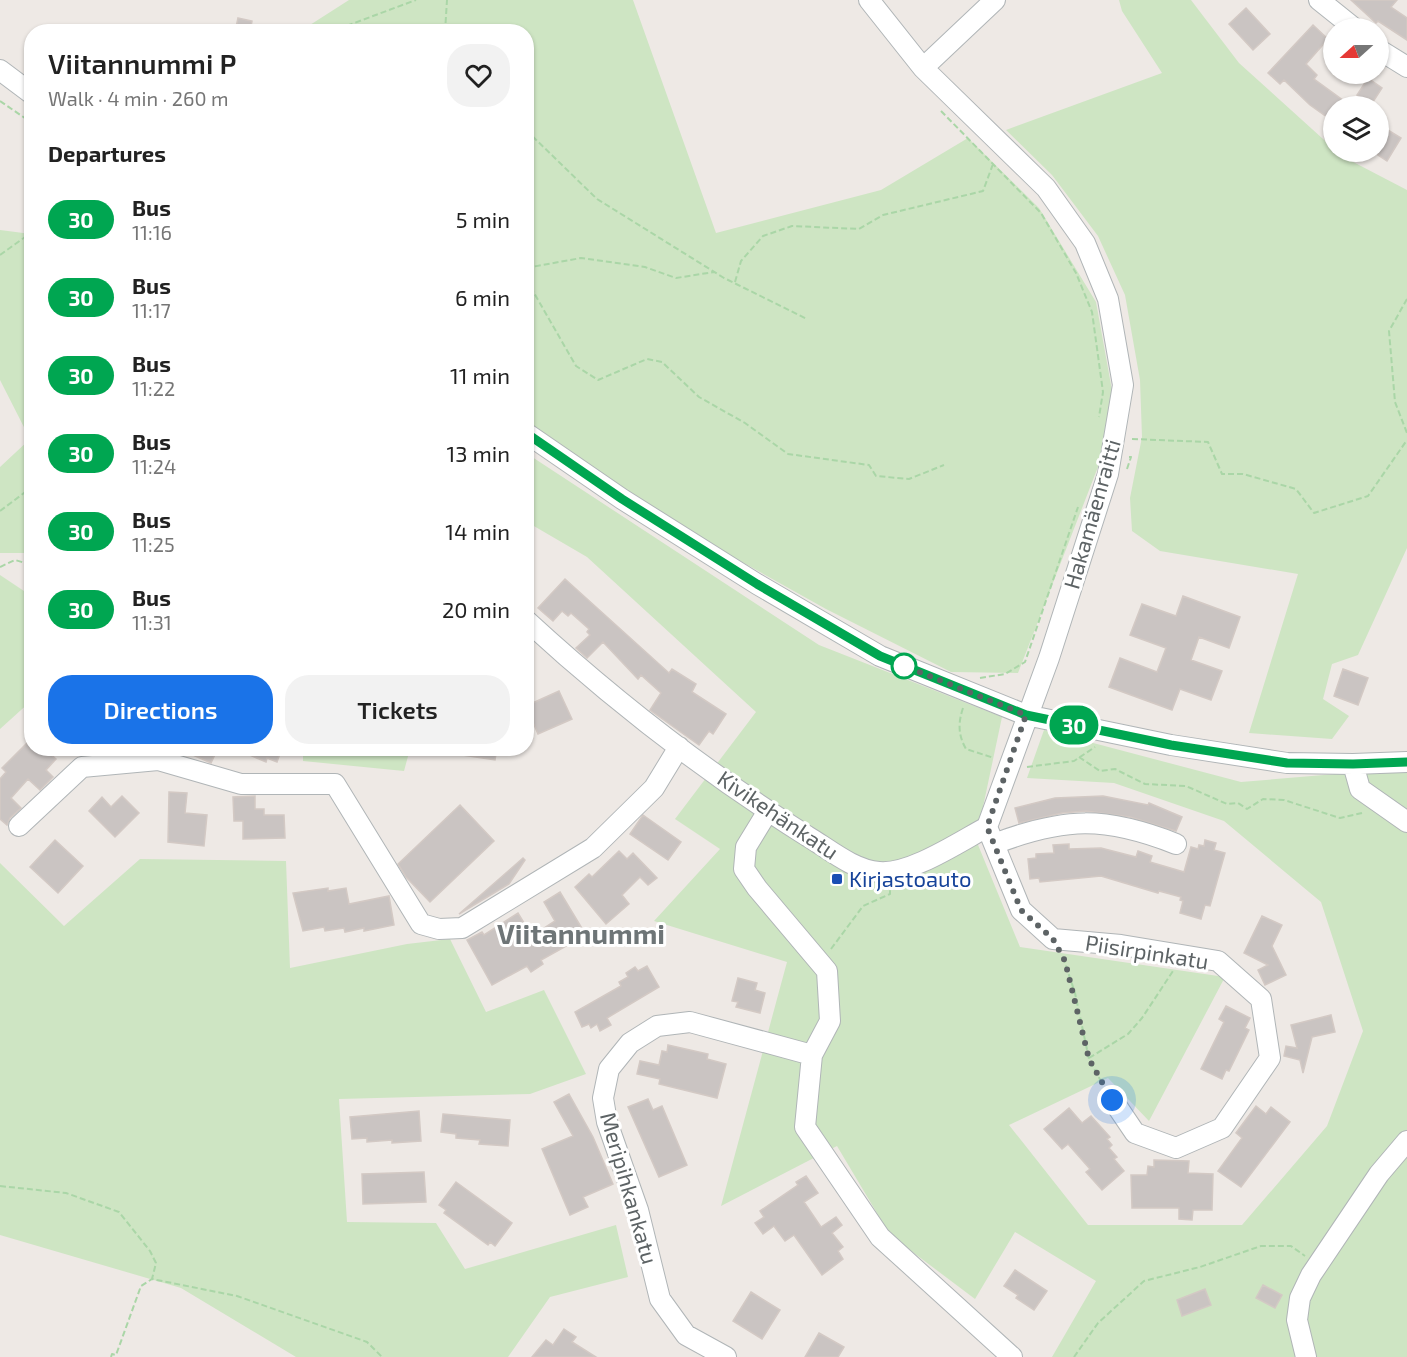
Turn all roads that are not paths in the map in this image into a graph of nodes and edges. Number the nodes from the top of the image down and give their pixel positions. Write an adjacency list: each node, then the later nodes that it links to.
1 (869, 0): 7 (street, Hakamäenraitti)
2 (995, 0): 7 (street)
3 (1319, 0): 4 (street)
4 (1342, 18)
5 (1389, 56): 6 (street)
6 (1407, 67)
7 (923, 68): 12 (street, Hakamäenraitti)
8 (0, 70): 9 (street)
9 (24, 88)
10 (534, 438): 12 (street)
11 (534, 627): 13 (street, Kivikehänkatu)
12 (1026, 715): 15 (street); 19 (street)
13 (679, 747): 16 (street, Kivikehänkatu); 18 (street)
14 (1407, 762): 15 (street)
15 (1353, 764): 17 (street)
16 (768, 811): 19 (street, Kivikehänkatu); 21 (street)
17 (1407, 822)
18 (18, 826)
19 (991, 836): 20 (street, Kivikehänkatu); 22 (street, Piisirpinkatu)
20 (1176, 844)
21 (812, 1055): 24 (street, Meripihkankatu); 25 (street)
22 (1112, 1100)
23 (1407, 1141): 26 (street)
24 (726, 1357)
25 (1012, 1357)
26 (1306, 1357)

